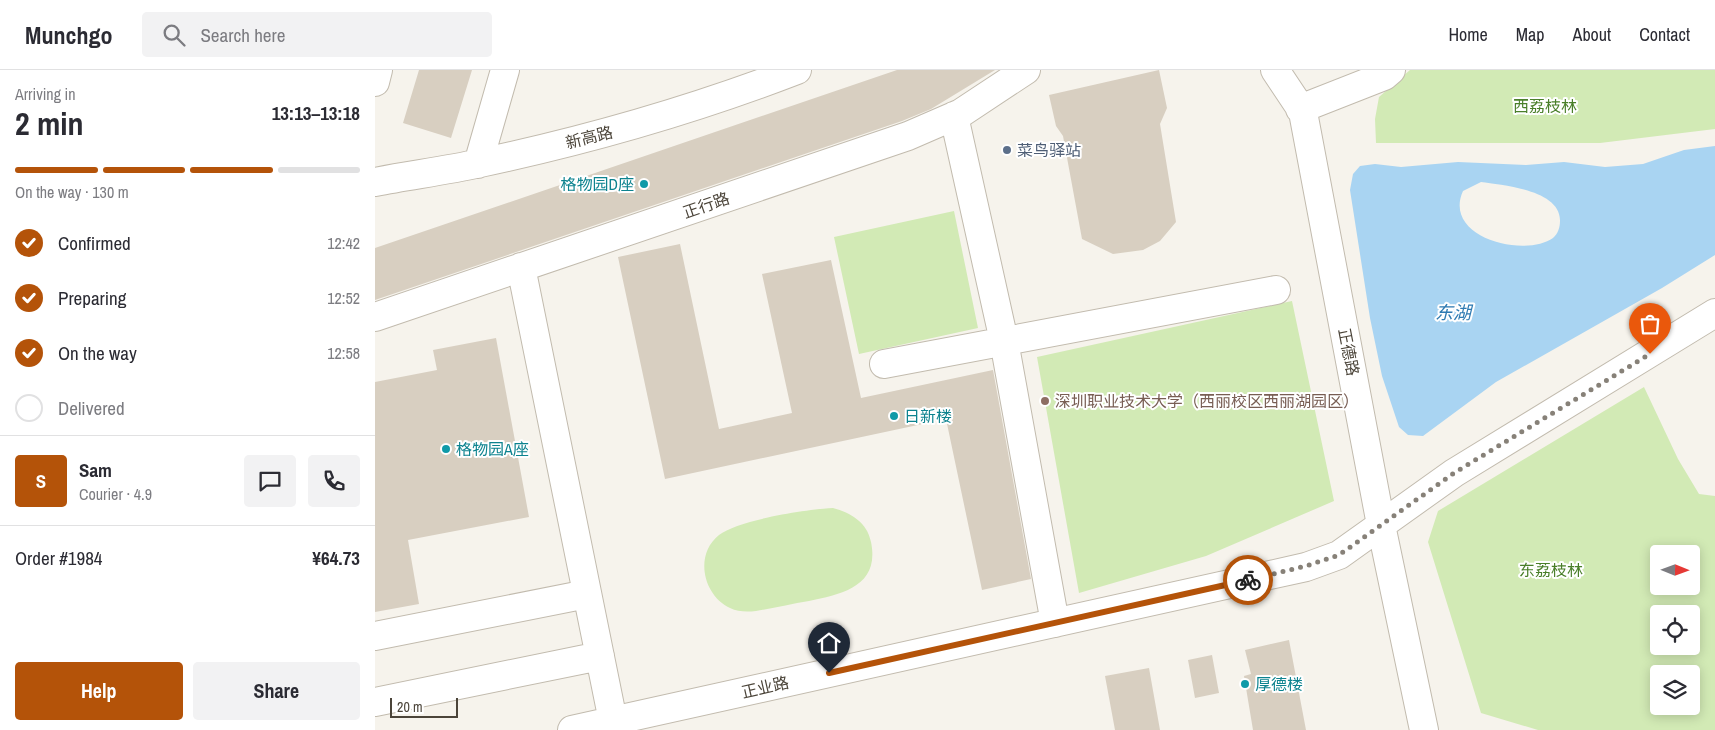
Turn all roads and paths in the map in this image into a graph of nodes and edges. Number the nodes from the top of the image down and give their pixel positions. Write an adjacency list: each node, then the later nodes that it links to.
1 (379, 70): 7 (street)
2 (505, 70): 10 (street)
3 (797, 70): 10 (street, 新高路)
4 (1026, 70): 9 (street, 正行路)
5 (1275, 70): 8 (street, 正德路)
6 (1391, 70): 8 (street)
7 (375, 82)
8 (1300, 109): 18 (street, 正德路)
9 (954, 116): 12 (street, 正行路); 16 (street)
10 (478, 164): 11 (street, 新高路)
11 (375, 182)
12 (521, 267): 15 (street, 正行路); 19 (street)
13 (1276, 290): 16 (street)
14 (1715, 313): 18 (street, 正业路)
15 (375, 317)
16 (1004, 341): 17 (street); 20 (street)
17 (884, 364)
18 (1381, 525): 20 (street, 正业路); 26 (street, 正德路)
19 (587, 594): 21 (street); 22 (street)
20 (1055, 623): 24 (street, 正业路)
21 (375, 636)
22 (600, 656): 23 (street); 24 (street)
23 (375, 702)
24 (613, 721): 25 (street, 正业路)
25 (572, 730)
26 (1424, 730)

